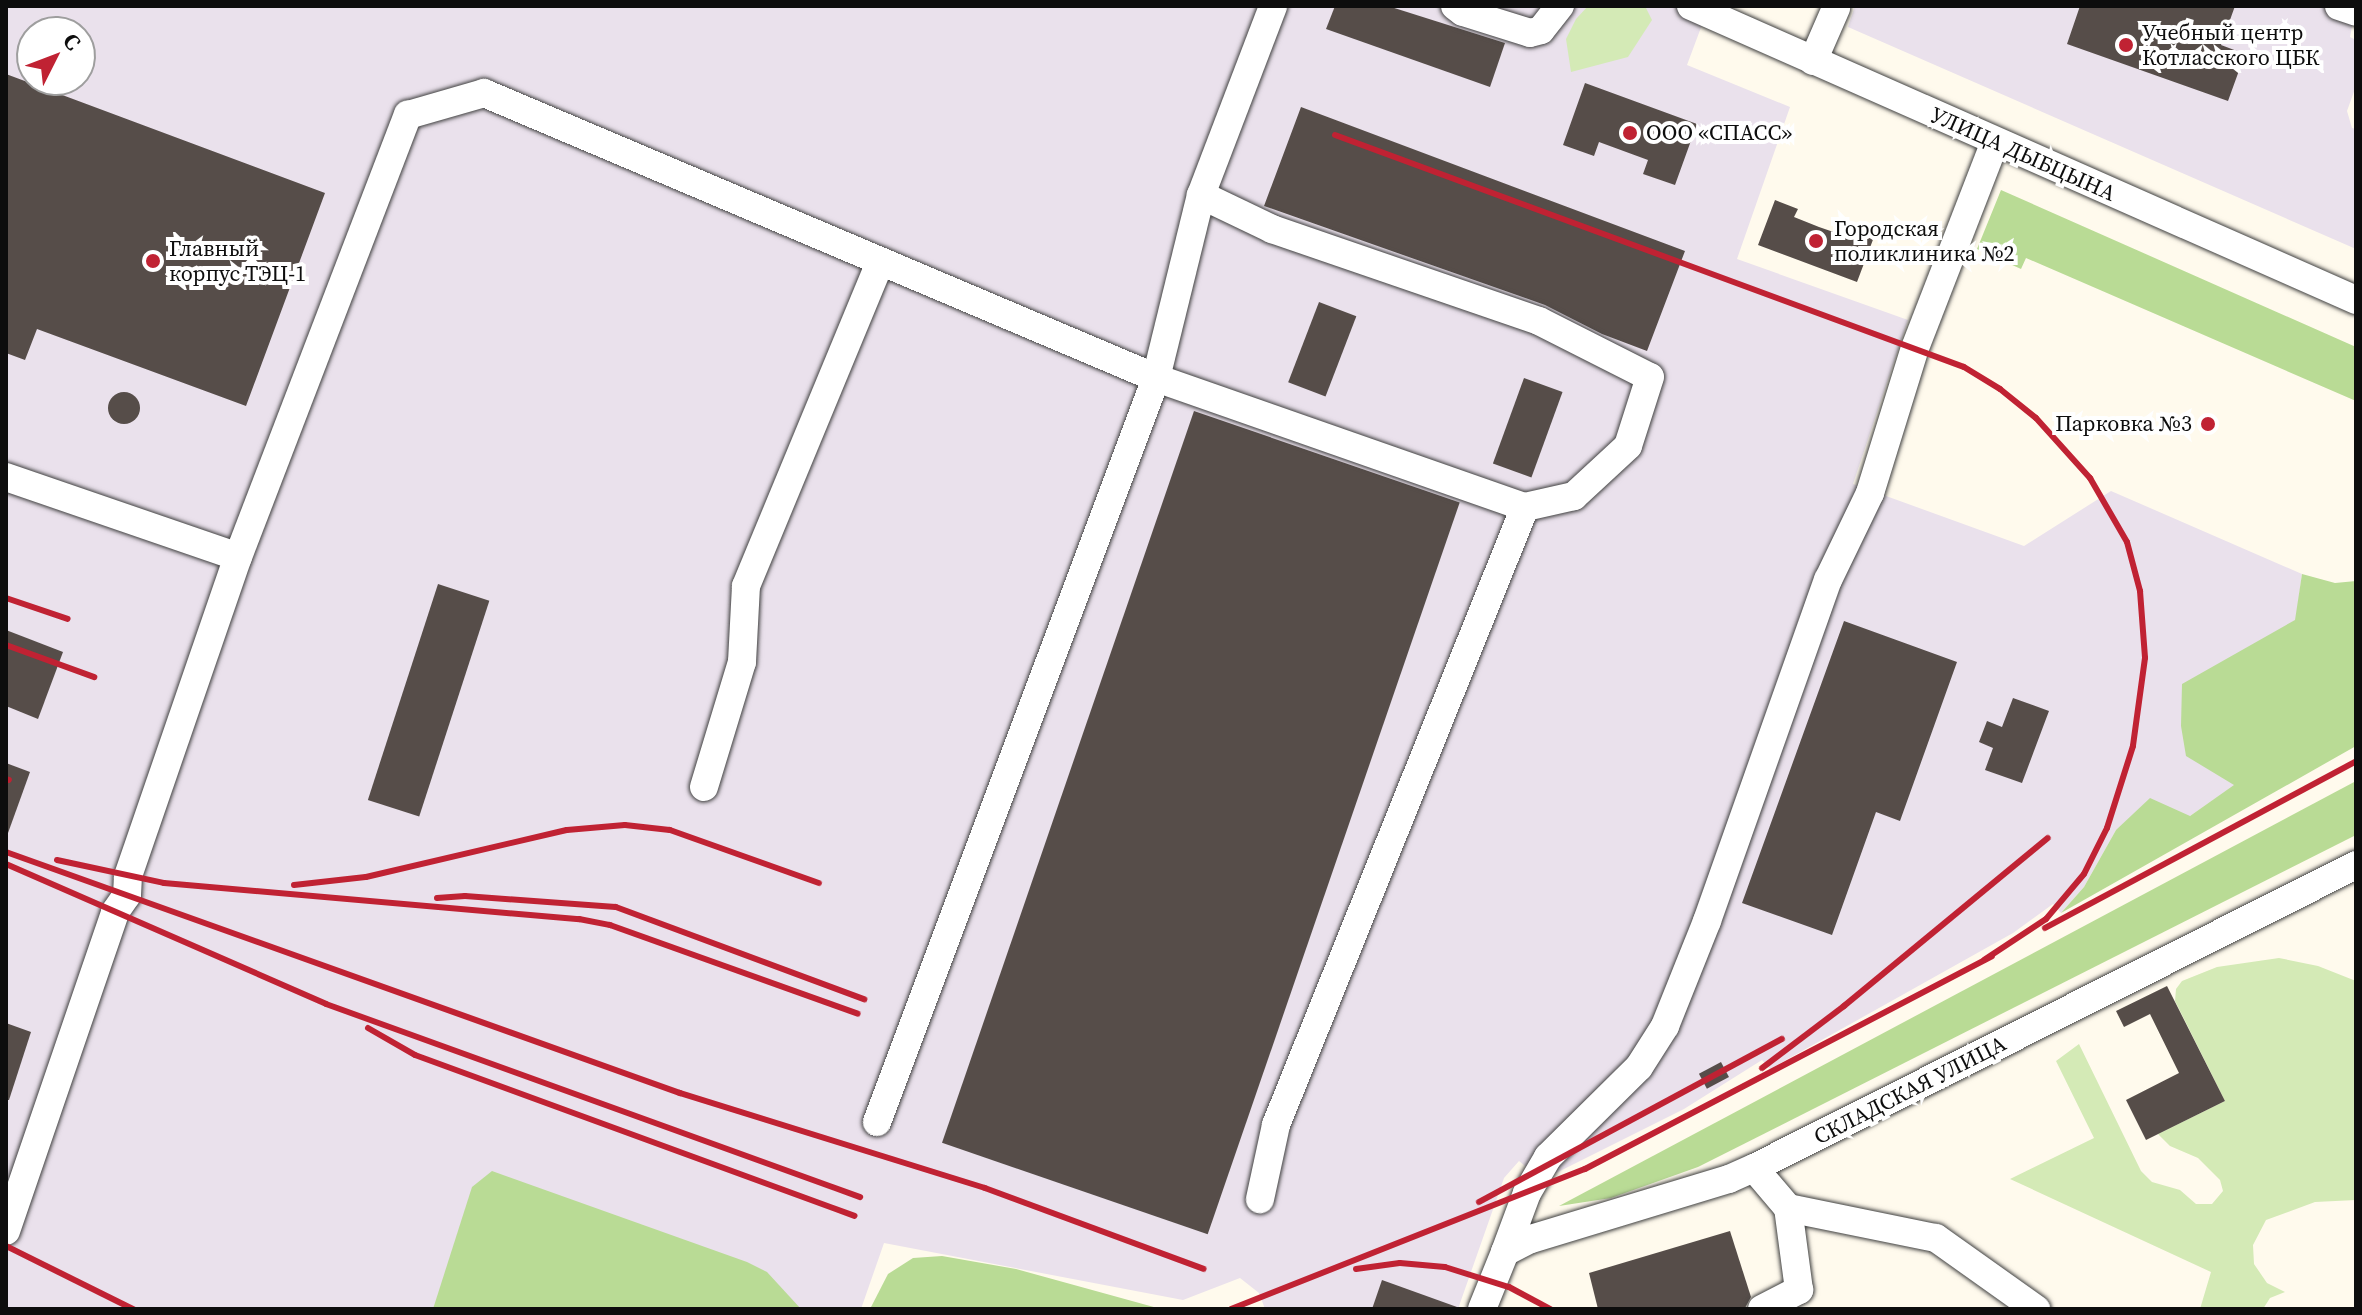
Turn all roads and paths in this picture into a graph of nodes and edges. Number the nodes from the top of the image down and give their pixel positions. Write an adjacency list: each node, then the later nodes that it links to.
1 (1273, 6): 11 (street)
2 (1455, 6): 3 (street)
3 (1560, 6)
4 (1691, 6): 8 (street, УЛИЦА ДЫБЦЫНА)
5 (2339, 6): 7 (street)
6 (1836, 8): 9 (street)
7 (2356, 12)
8 (1742, 16): 9 (street, УЛИЦА ДЫБЦЫНА)
9 (1813, 61): 10 (street, УЛИЦА ДЫБЦЫНА)
10 (1995, 142): 13 (street, УЛИЦА ДЫБЦЫНА); 25 (street)
11 (1201, 195): 14 (street); 16 (street)
12 (880, 263): 14 (street); 17 (street); 18 (street)
13 (2356, 300)
14 (1156, 378): 16 (street); 20 (street)
15 (6, 477): 17 (street)
16 (1525, 507): 22 (street)
17 (238, 557): 24 (street)
18 (704, 787)
19 (2356, 865): 21 (street, СКЛАДСКАЯ УЛИЦА)
20 (877, 1122)
21 (1754, 1168): 23 (street); 25 (street, СКЛАДСКАЯ УЛИЦА)
22 (1260, 1199)
23 (1788, 1208): 27 (street); 28 (street)
24 (6, 1231)
25 (1505, 1252): 26 (street)
26 (1482, 1309)
27 (1762, 1309)
28 (2036, 1309)

